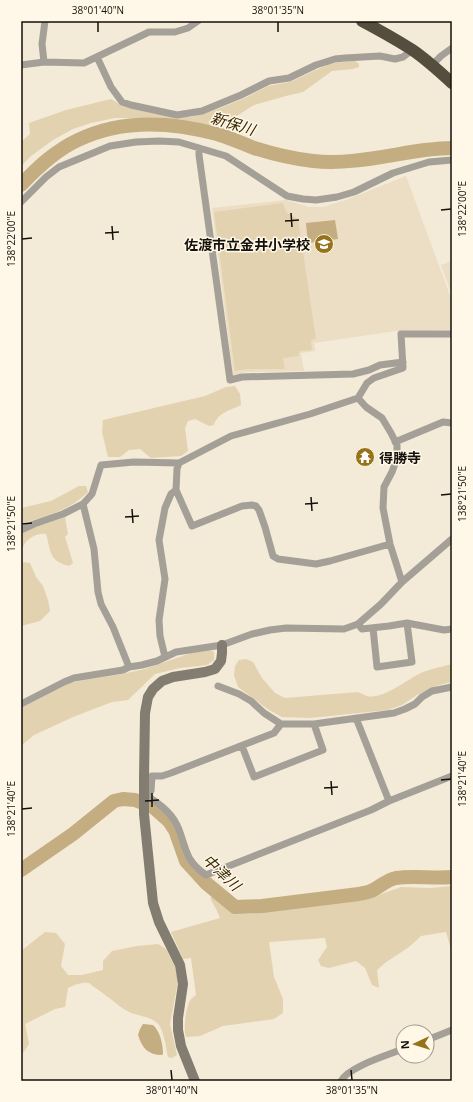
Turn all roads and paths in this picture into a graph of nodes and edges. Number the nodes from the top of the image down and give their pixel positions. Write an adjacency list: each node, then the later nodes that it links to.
1 (45, 21): 7 (street)
2 (198, 21): 6 (street)
3 (362, 21): 5 (highway)
4 (452, 48): 9 (street)
5 (412, 50): 6 (street); 9 (highway)
6 (97, 57): 7 (street)
7 (44, 62): 8 (street)
8 (21, 65)
9 (432, 65): 10 (highway)
10 (452, 83)
11 (199, 148): 12 (street); 13 (street); 15 (street)
12 (452, 160)
13 (21, 202)
14 (452, 334): 15 (street)
15 (403, 362): 16 (street)
16 (358, 398): 18 (street); 19 (street)
17 (452, 423): 18 (street)
18 (395, 442): 24 (street)
19 (179, 463): 20 (street); 21 (street)
20 (176, 490): 24 (street); 31 (street)
21 (83, 504): 22 (street); 32 (street)
22 (21, 530)
23 (452, 539): 25 (street)
24 (390, 544): 25 (street)
25 (402, 582): 27 (street)
26 (407, 623): 28 (street); 28 (street); 29 (street)
27 (358, 624): 28 (street); 30 (street)
28 (373, 628)
29 (452, 629)
30 (222, 644): 31 (street); 41 (street)
31 (165, 656): 32 (street)
32 (129, 666): 35 (street)
33 (218, 686): 37 (street)
34 (452, 687): 36 (street)
35 (21, 704)
36 (356, 718): 38 (street); 42 (street)
37 (281, 724): 38 (street); 39 (street)
38 (314, 724): 39 (street)
39 (242, 746): 41 (street)
40 (452, 776): 42 (street)
41 (144, 796): 42 (street); 46 (street)
42 (389, 801)
43 (452, 1030): 44 (street)
44 (435, 1037)
45 (395, 1052): 47 (street)
46 (195, 1081)
47 (341, 1081)

